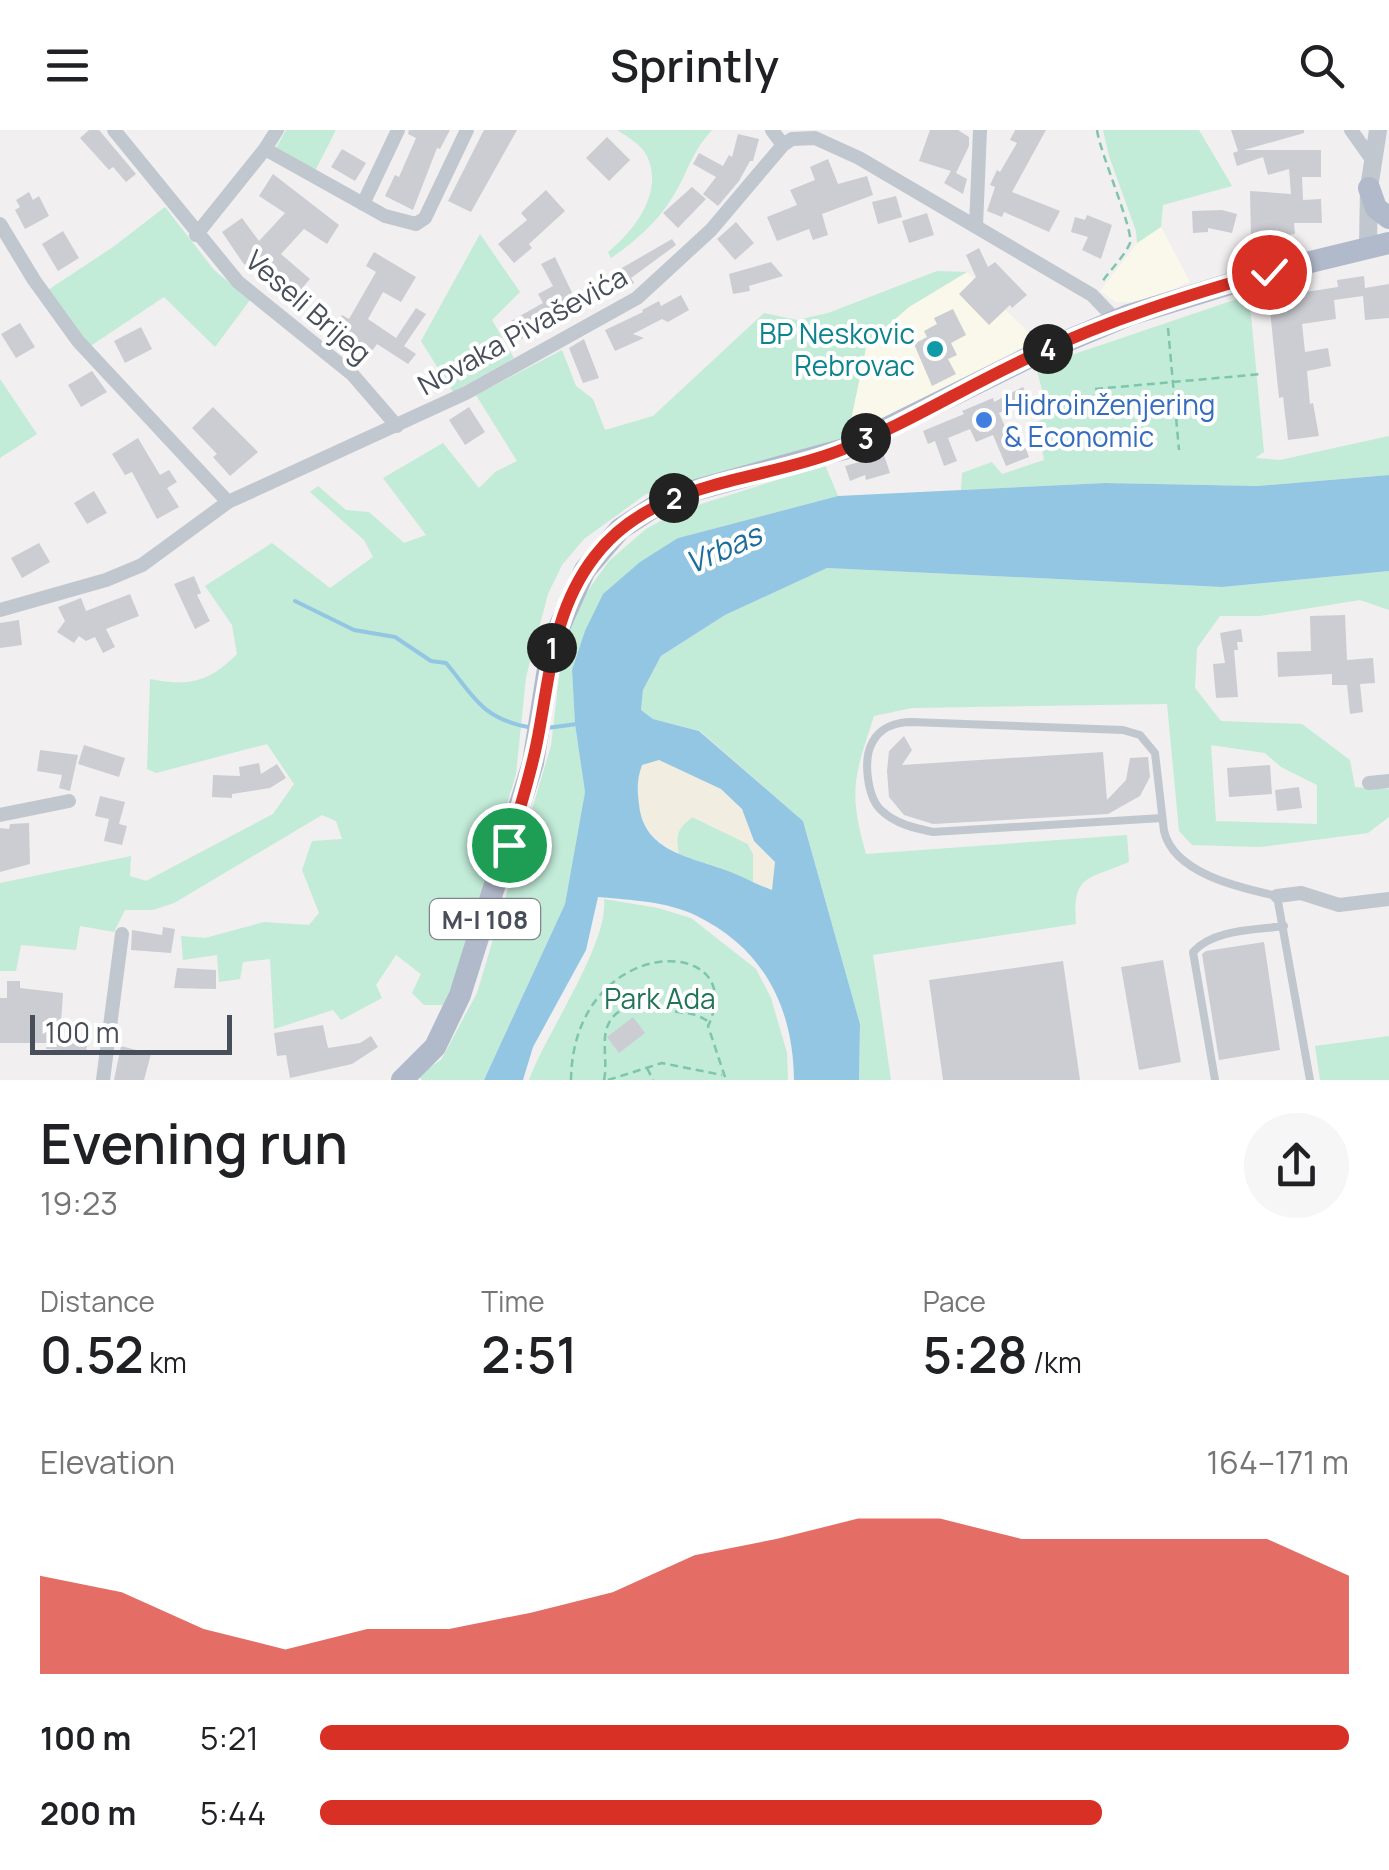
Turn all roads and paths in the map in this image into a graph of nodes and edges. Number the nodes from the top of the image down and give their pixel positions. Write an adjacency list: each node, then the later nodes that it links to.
1 (114, 130): 18 (street, Veseli Brijeg)
2 (276, 130): 11 (street)
3 (398, 130): 14 (street)
4 (467, 130): 14 (street)
5 (772, 130): 10 (street)
6 (980, 130): 17 (street)
7 (1096, 130): 20 (path)
8 (1351, 130): 12 (street)
9 (1378, 130): 12 (street)
10 (783, 146): 17 (street); 26 (street, Novaka Pivaševića)
11 (266, 149): 14 (street); 18 (street)
12 (1373, 161): 13 (street)
13 (1369, 188): 15 (main road); 19 (street)
14 (363, 204)
15 (1389, 218)
16 (0, 224): 28 (street)
17 (976, 226): 20 (street)
18 (196, 234): 26 (street, Veseli Brijeg)
19 (1379, 245): 21 (main road, M-I 108)
20 (1092, 295): 21 (street)
21 (1117, 320): 43 (main road, M-I 108)
22 (1168, 328): 24 (path)
23 (1262, 374): 24 (path)
24 (1173, 382): 25 (path); 27 (path)
25 (1095, 389)
26 (397, 426): 28 (street, Novaka Pivaševića)
27 (1179, 450)
28 (228, 502): 29 (street, Novaka Pivaševića)
29 (0, 610)
30 (1389, 782): 31 (street)
31 (1369, 783)
32 (69, 801): 33 (street)
33 (0, 815)
34 (1162, 818): 34 (lane); 35 (lane)
35 (1277, 896): 36 (street); 37 (lane)
36 (1389, 898)
37 (1284, 926): 47 (lane); 48 (lane)
38 (122, 934): 42 (street)
39 (710, 1022): 41 (path); 44 (path); 45 (path)
40 (646, 1066): 41 (path); 45 (path); 46 (path)
41 (724, 1077)
42 (103, 1080)
43 (402, 1080)
44 (570, 1080)
45 (606, 1080)
46 (653, 1080)
47 (1214, 1080)
48 (1310, 1080)

